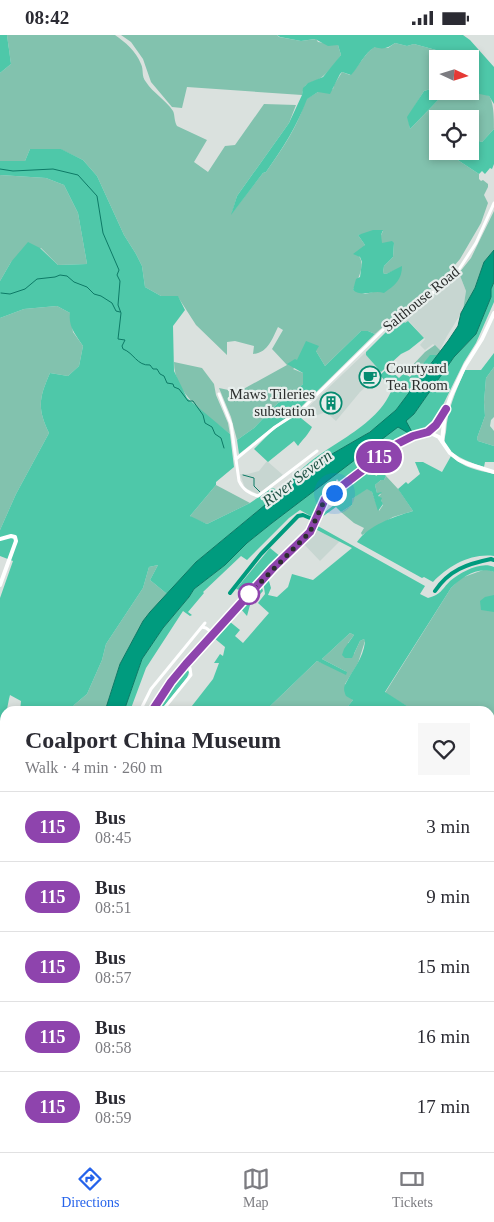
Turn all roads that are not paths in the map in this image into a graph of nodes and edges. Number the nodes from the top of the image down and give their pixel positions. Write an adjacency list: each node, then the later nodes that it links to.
1 (494, 203): 10 (street, Salthouse Road)
2 (494, 313): 4 (street)
3 (220, 394): 10 (street)
4 (446, 409): 5 (street); 8 (street)
5 (441, 419): 6 (street); 7 (street)
6 (428, 432): 7 (street); 16 (street)
7 (436, 435): 8 (street)
8 (442, 441): 11 (street)
9 (317, 451): 10 (street)
10 (236, 459)
11 (494, 471)
12 (0, 539): 13 (street)
13 (0, 585)
14 (205, 623): 15 (street)
15 (201, 628): 16 (street); 18 (street)
16 (214, 634): 17 (street)
17 (186, 664): 19 (street); 20 (street)
18 (142, 706)
19 (155, 706)
20 (166, 706)

